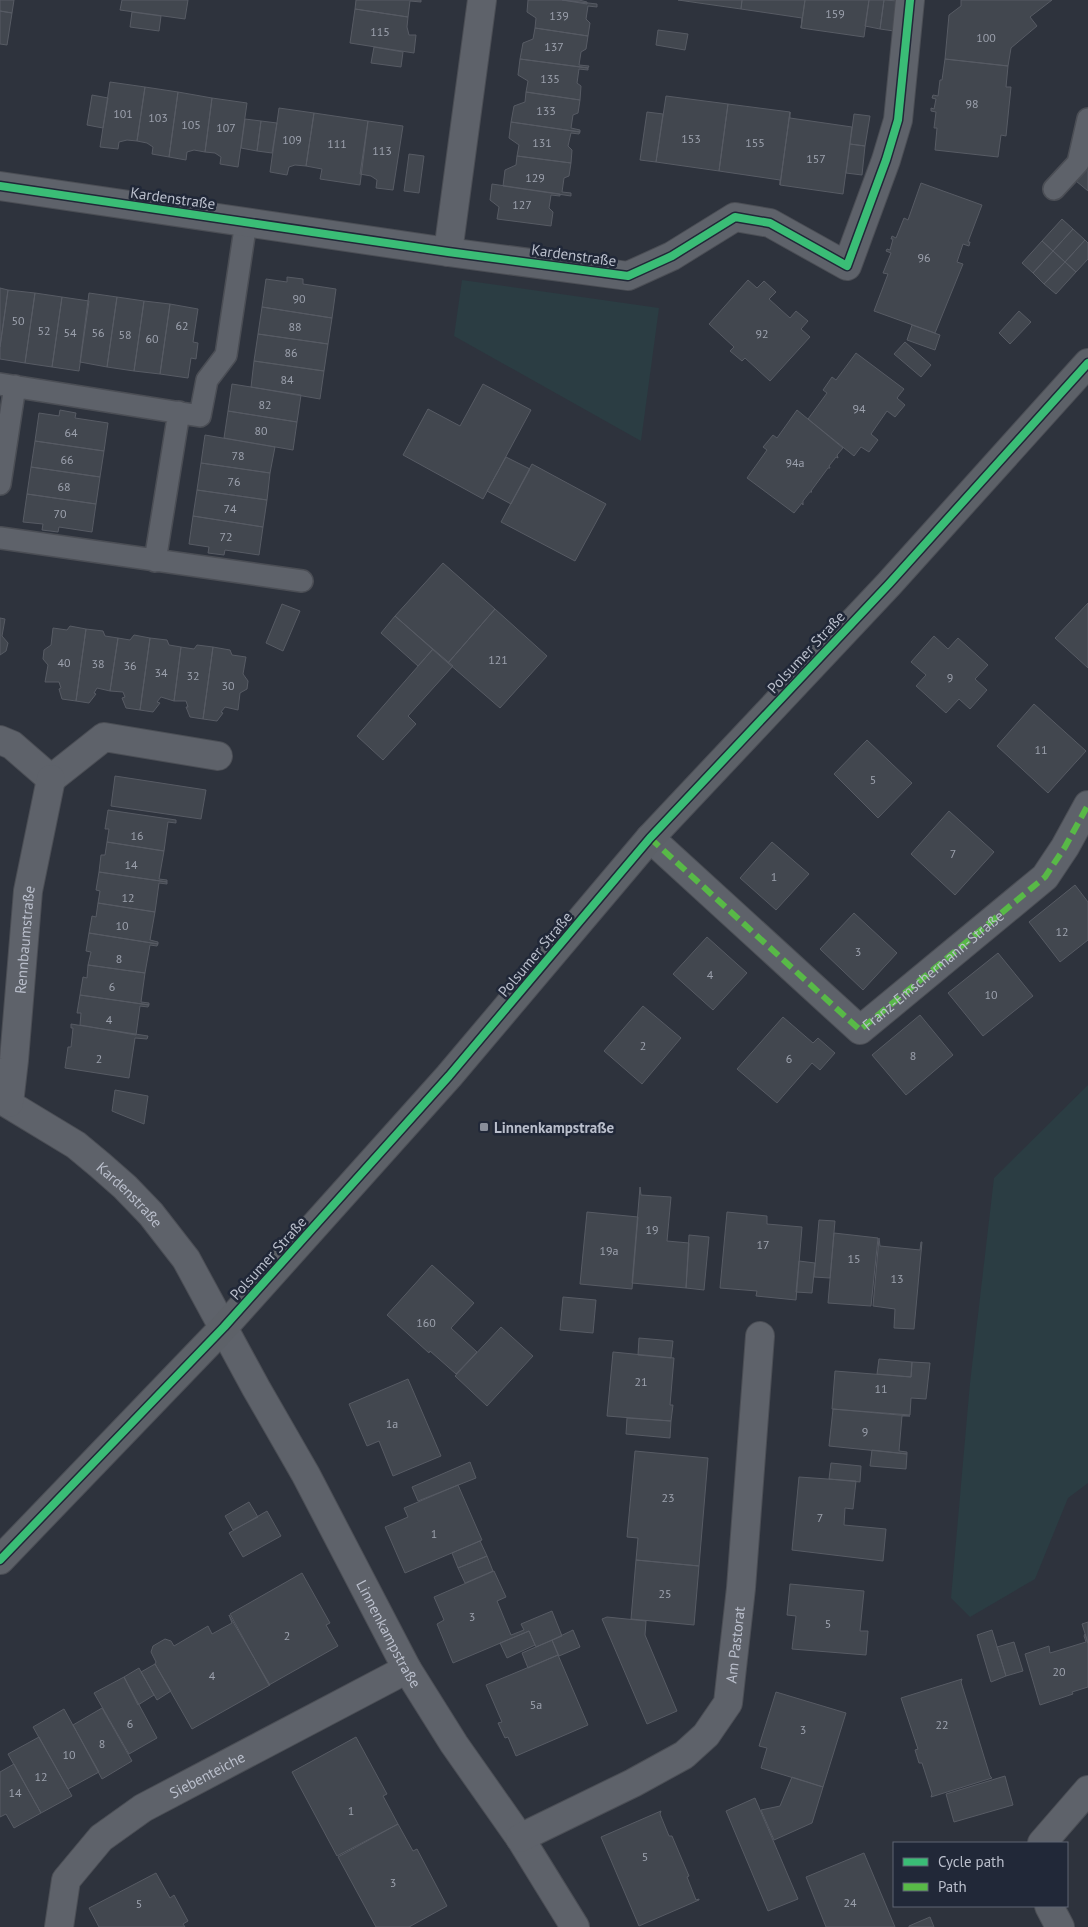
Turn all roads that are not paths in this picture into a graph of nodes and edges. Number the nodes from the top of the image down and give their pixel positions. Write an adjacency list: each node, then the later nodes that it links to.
1 (482, 0): 7 (street)
2 (910, 0): 7 (street, Kardenstraße)
3 (1088, 119): 5 (lane)
4 (0, 186): 6 (street, Kardenstraße)
5 (1054, 189)
6 (246, 222): 7 (street, Kardenstraße); 10 (lane)
7 (448, 252)
8 (1088, 363): 19 (main road, Polsumer Straße)
9 (7, 385): 10 (lane); 11 (lane)
10 (179, 412): 13 (lane)
11 (0, 484)
12 (0, 538): 13 (lane)
13 (155, 561): 14 (lane)
14 (302, 581)
15 (0, 740): 17 (street)
16 (218, 756): 17 (street)
17 (51, 779): 20 (street, Rennbaumstraße)
18 (1088, 805): 19 (street, Franz-Emschermann-Straße)
19 (650, 838): 21 (main road, Polsumer Straße)
20 (4, 1101): 21 (street, Kardenstraße)
21 (224, 1327): 23 (main road, Polsumer Straße); 24 (street, Linnenkampstraße)
22 (760, 1336): 26 (street, Am Pastorat)
23 (0, 1560)
24 (407, 1669): 26 (street, Linnenkampstraße); 29 (street, Siebenteiche)
25 (1088, 1790): 27 (street)
26 (520, 1838): 30 (street, Linnenkampstraße)
27 (1043, 1842)
28 (1050, 1907): 31 (street)
29 (59, 1927)
30 (575, 1927)
31 (1060, 1927)

